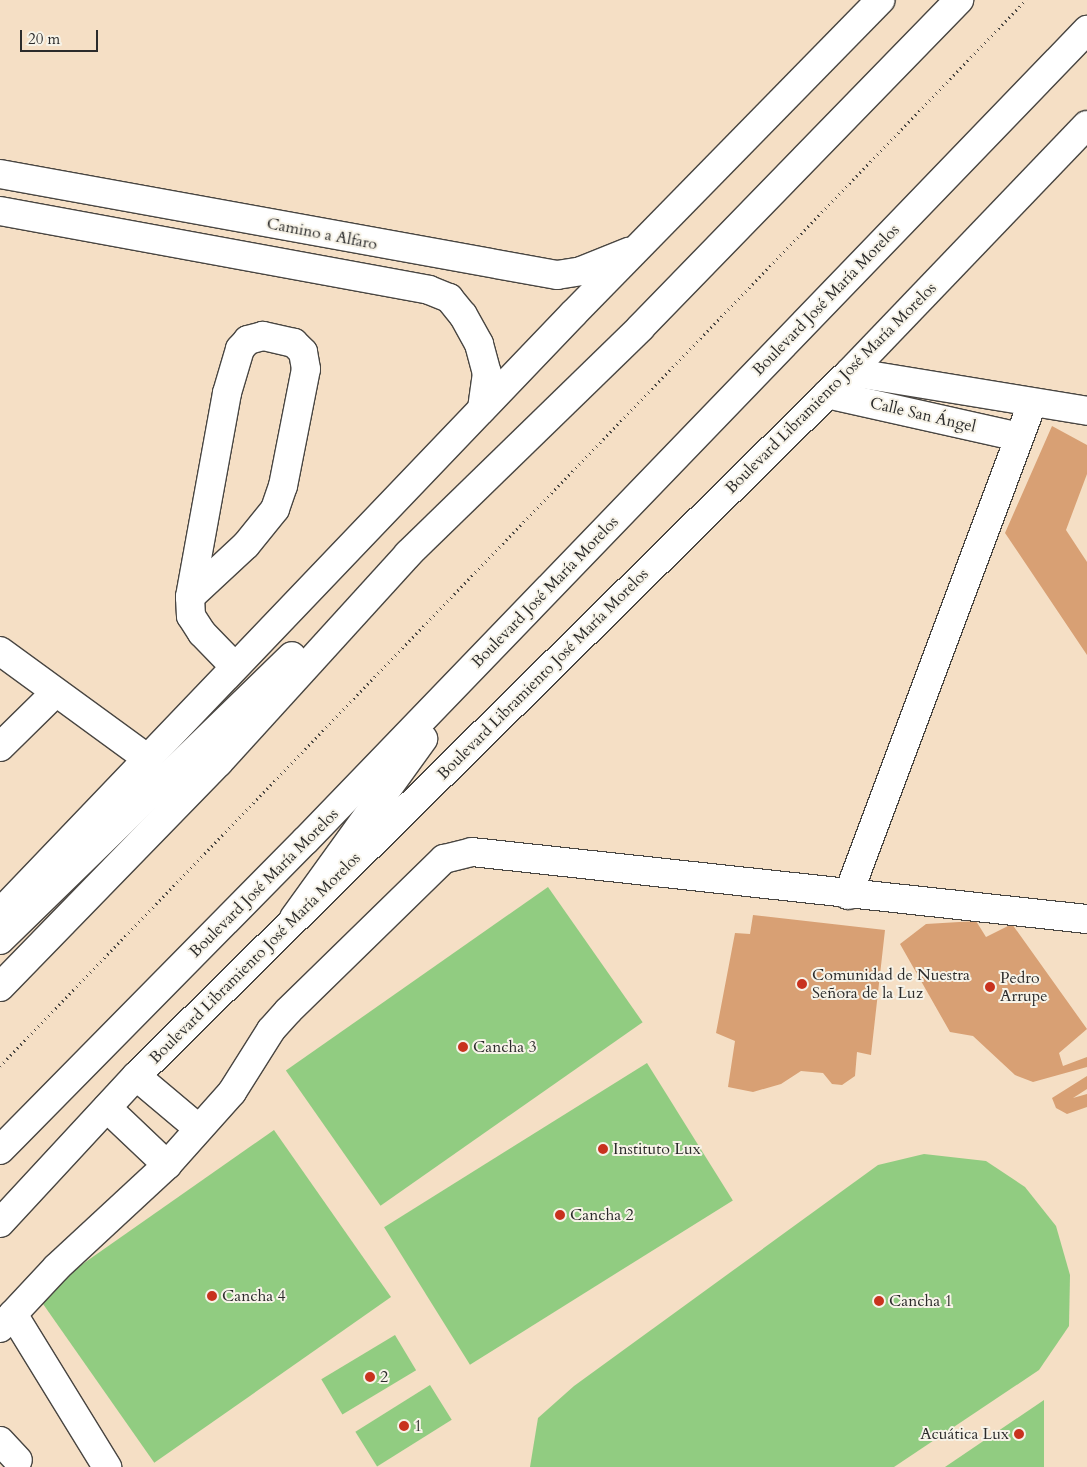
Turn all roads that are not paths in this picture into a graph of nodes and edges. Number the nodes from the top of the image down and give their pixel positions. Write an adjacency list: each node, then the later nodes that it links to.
1 (881, 0): 7 (street)
2 (959, 0): 14 (street)
3 (1087, 30): 17 (street, Boulevard José María Morelos)
4 (1087, 125): 8 (street, Boulevard Libramiento José María Morelos)
5 (0, 174): 7 (street, Camino a Alfaro)
6 (0, 211): 11 (street)
7 (640, 246): 11 (street)
8 (850, 372): 9 (street, Boulevard Libramiento José María Morelos); 10 (street, Calle San Ángel)
9 (827, 394): 13 (street, Calle San Ángel); 24 (street, Boulevard Libramiento José María Morelos)
10 (1032, 404): 12 (street, Calle San Ángel); 13 (street)
11 (482, 409): 18 (street)
12 (1087, 411)
13 (1019, 437): 22 (street)
14 (408, 554): 26 (street); 27 (street)
15 (190, 597): 15 (street); 18 (street)
16 (0, 651): 19 (street)
17 (482, 658): 24 (street); 31 (street, Boulevard José María Morelos)
18 (235, 667): 21 (street)
19 (55, 693): 20 (street); 21 (street)
20 (0, 747)
21 (148, 759): 23 (street)
22 (848, 895): 25 (street); 30 (street)
23 (0, 913)
24 (294, 918): 28 (street, Boulevard Libramiento José María Morelos)
25 (1087, 919)
26 (0, 940)
27 (0, 987)
28 (136, 1076): 29 (street, Boulevard Libramiento José María Morelos); 30 (street)
29 (107, 1108): 32 (street); 33 (street, Boulevard Libramiento José María Morelos)
30 (199, 1129): 32 (street)
31 (0, 1150)
32 (167, 1165): 34 (street)
33 (0, 1223)
34 (7, 1321): 35 (street)
35 (107, 1467)

